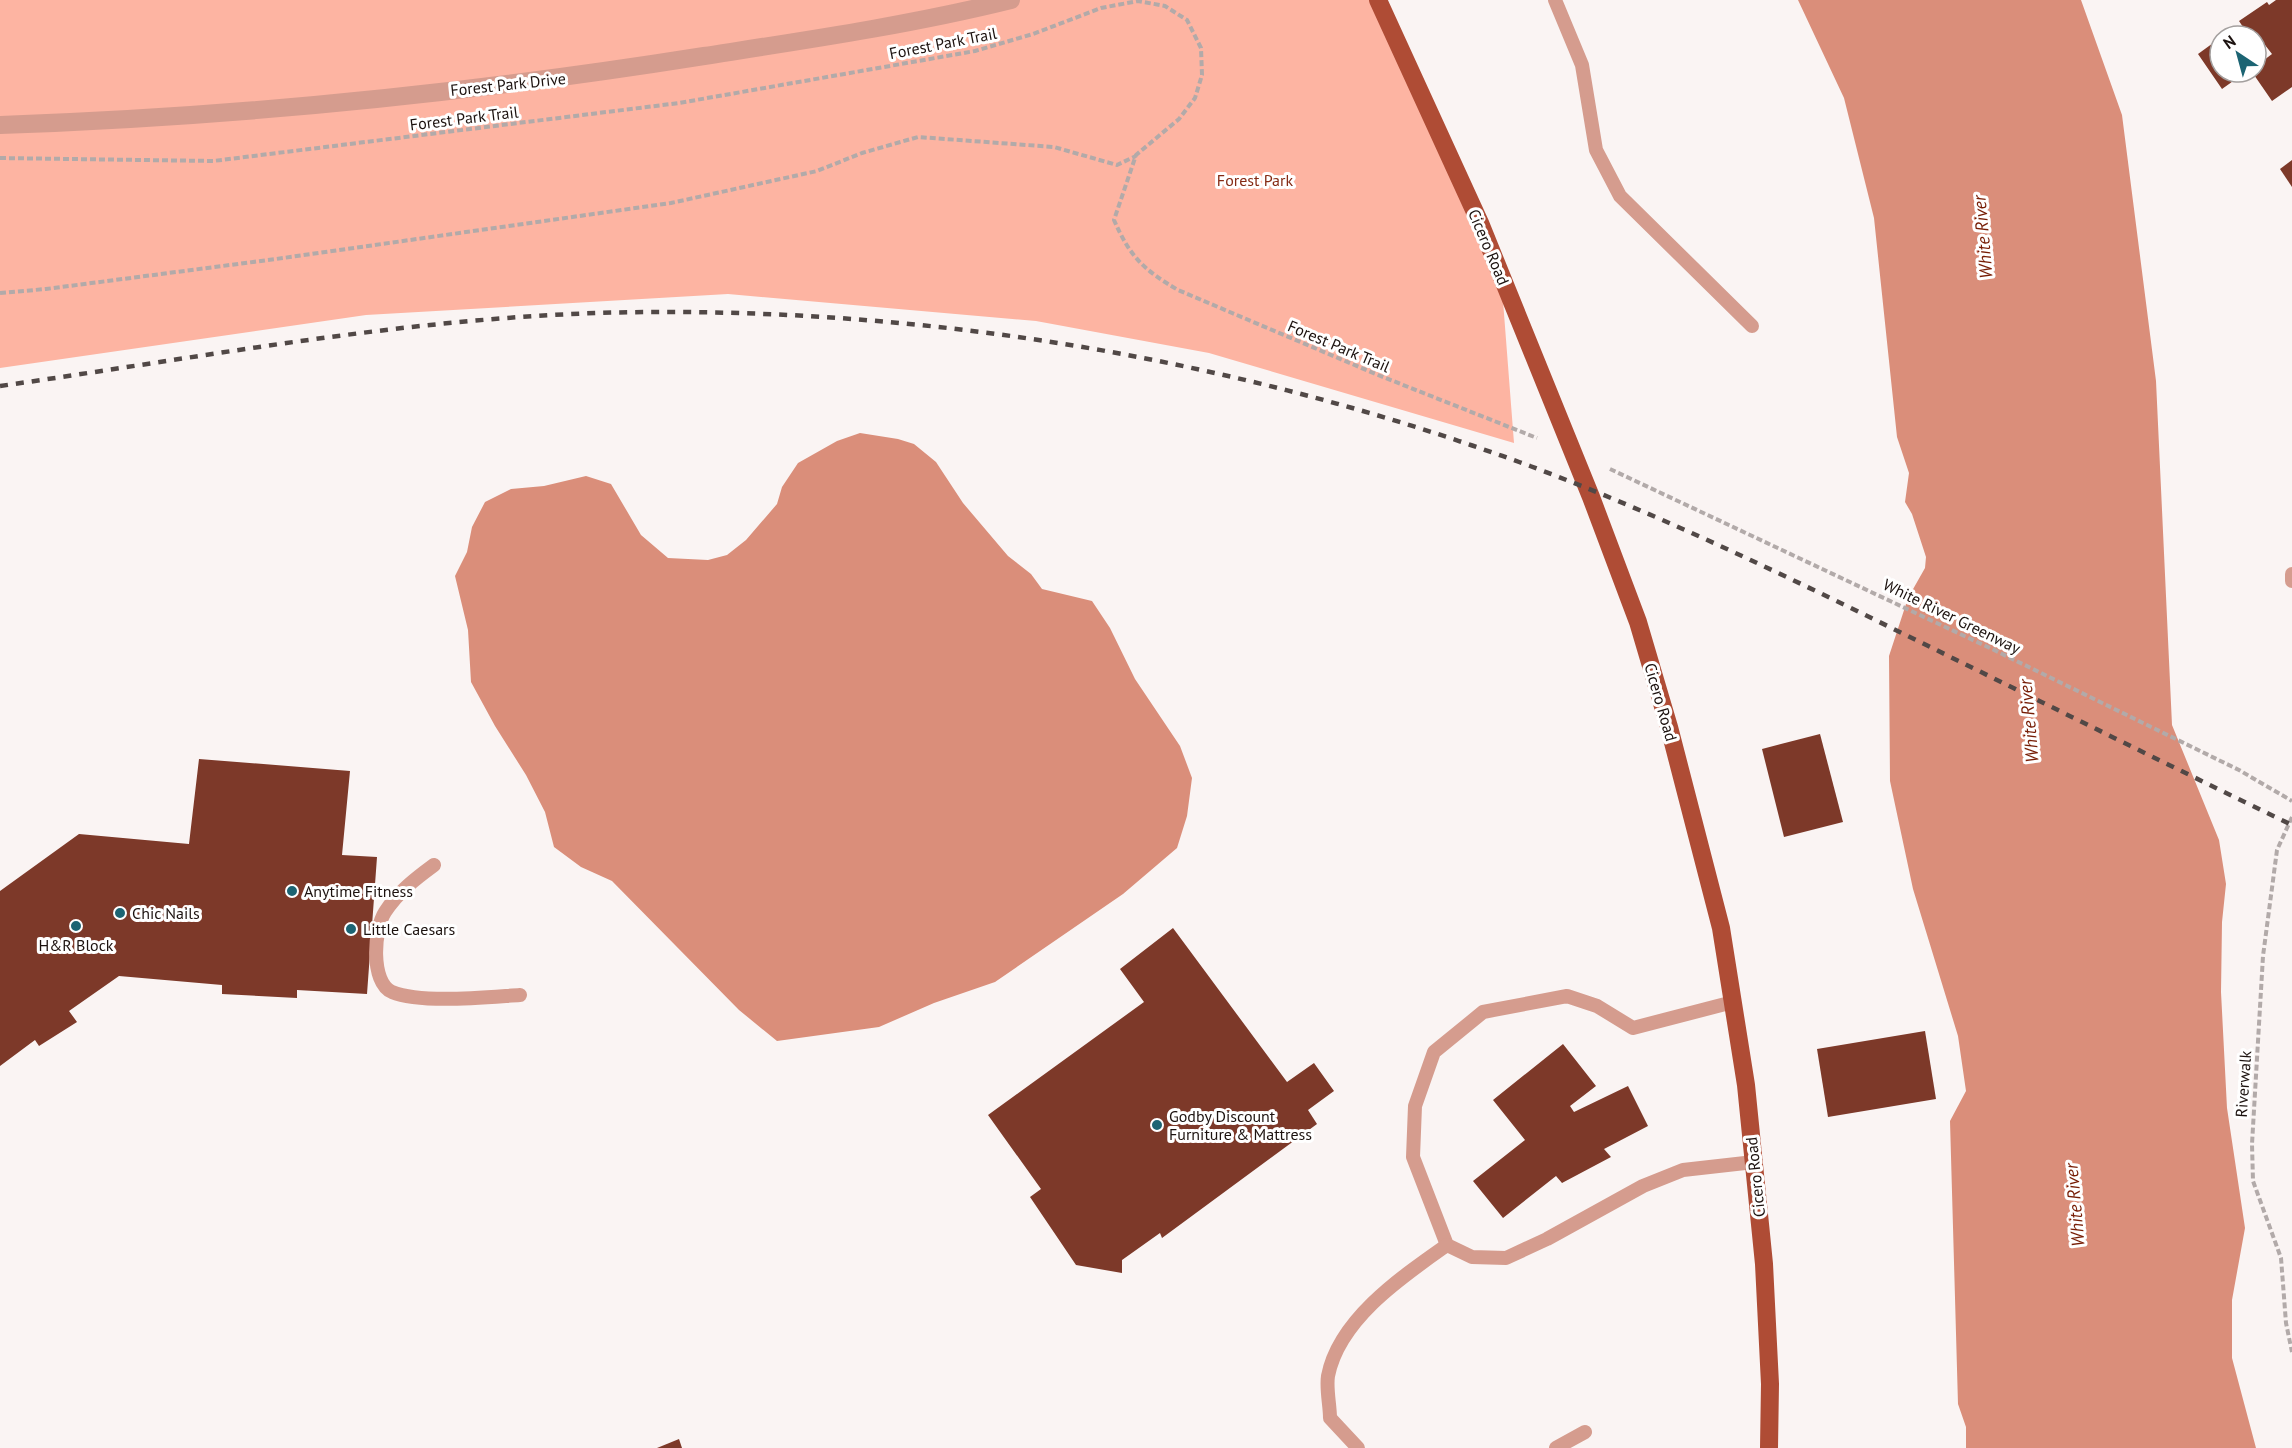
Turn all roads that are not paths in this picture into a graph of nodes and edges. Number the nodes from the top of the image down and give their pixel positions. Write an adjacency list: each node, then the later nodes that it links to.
1 (1011, 0): 4 (street, Forest Park Drive)
2 (1378, 0): 10 (main road, Cicero Road)
3 (1555, 0): 5 (lane)
4 (0, 125)
5 (1752, 326)
6 (2292, 574): 7 (lane)
7 (2292, 581)
8 (434, 865): 9 (lane)
9 (520, 995)
10 (1733, 1002): 11 (main road, Cicero Road); 12 (lane)
11 (1754, 1162): 12 (lane); 16 (main road, Cicero Road)
12 (1448, 1245): 14 (lane)
13 (1585, 1432): 15 (lane)
14 (1358, 1448)
15 (1556, 1448)
16 (1769, 1448)

